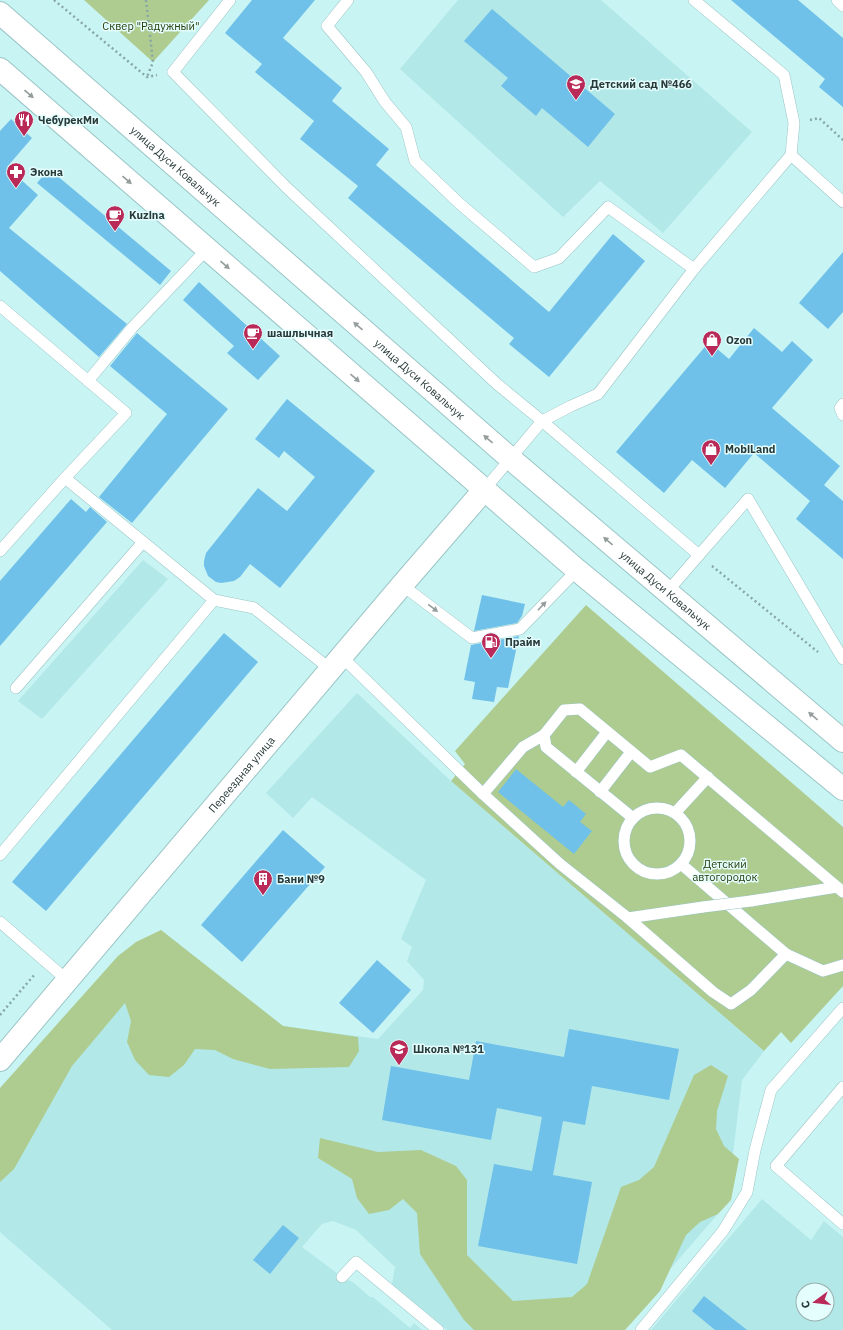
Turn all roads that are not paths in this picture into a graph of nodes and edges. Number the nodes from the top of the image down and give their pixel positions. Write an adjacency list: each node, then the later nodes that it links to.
1 (230, 0): 16 (lane)
2 (348, 0): 11 (lane)
3 (694, 0): 8 (lane)
4 (837, 0): 5 (lane)
5 (843, 6)
6 (0, 13): 17 (main road, улица Дуси Ковальчук, one-way to 6)
7 (0, 69): 10 (main road, one-way to 10)
8 (791, 155): 9 (lane); 11 (lane)
9 (843, 202)
10 (206, 249): 13 (lane); 19 (main road, one-way to 19)
11 (694, 269): 16 (lane)
12 (0, 306): 13 (lane)
13 (88, 381): 18 (lane)
14 (843, 404): 15 (lane)
15 (843, 415)
16 (542, 421): 17 (lane); 22 (lane)
17 (511, 459): 19 (lane); 25 (main road, улица Дуси Ковальчук, one-way to 17)
18 (65, 478): 20 (lane); 21 (lane)
19 (484, 490): 23 (main road); 24 (main road, Переездная улица)
20 (143, 542): 26 (lane); 29 (lane)
21 (0, 551)
22 (699, 555): 25 (lane); 27 (lane)
23 (576, 570): 24 (lane, one-way to 23); 36 (main road)
24 (402, 585): 28 (main road, Переездная улица)
25 (667, 592): 32 (main road, улица Дуси Ковальчук, one-way to 25)
26 (214, 600): 28 (lane); 41 (lane)
27 (843, 659)
28 (336, 663): 38 (lane); 48 (main road, Переездная улица)
29 (16, 688)
30 (607, 732): 31 (lane); 33 (lane); 34 (lane)
31 (544, 735): 34 (lane); 38 (lane)
32 (843, 742)
33 (631, 752): 35 (lane); 37 (lane)
34 (576, 772): 37 (lane)
35 (708, 777): 39 (lane); 43 (lane)
36 (843, 789)
37 (600, 792): 40 (lane)
38 (483, 794): 44 (lane)
39 (675, 813): 40 (lane); 42 (lane)
40 (633, 818): 42 (lane)
41 (0, 855)
42 (681, 864): 46 (lane)
43 (840, 890): 44 (lane, bridge)
44 (628, 918): 46 (lane)
45 (0, 922): 48 (lane)
46 (786, 954): 47 (lane)
47 (843, 965)
48 (67, 980): 50 (main road, Переездная улица)
49 (843, 1008): 55 (lane)
50 (0, 1060)
51 (843, 1087): 52 (lane)
52 (843, 1224)
53 (342, 1277): 54 (lane)
54 (438, 1330)
55 (641, 1330)

